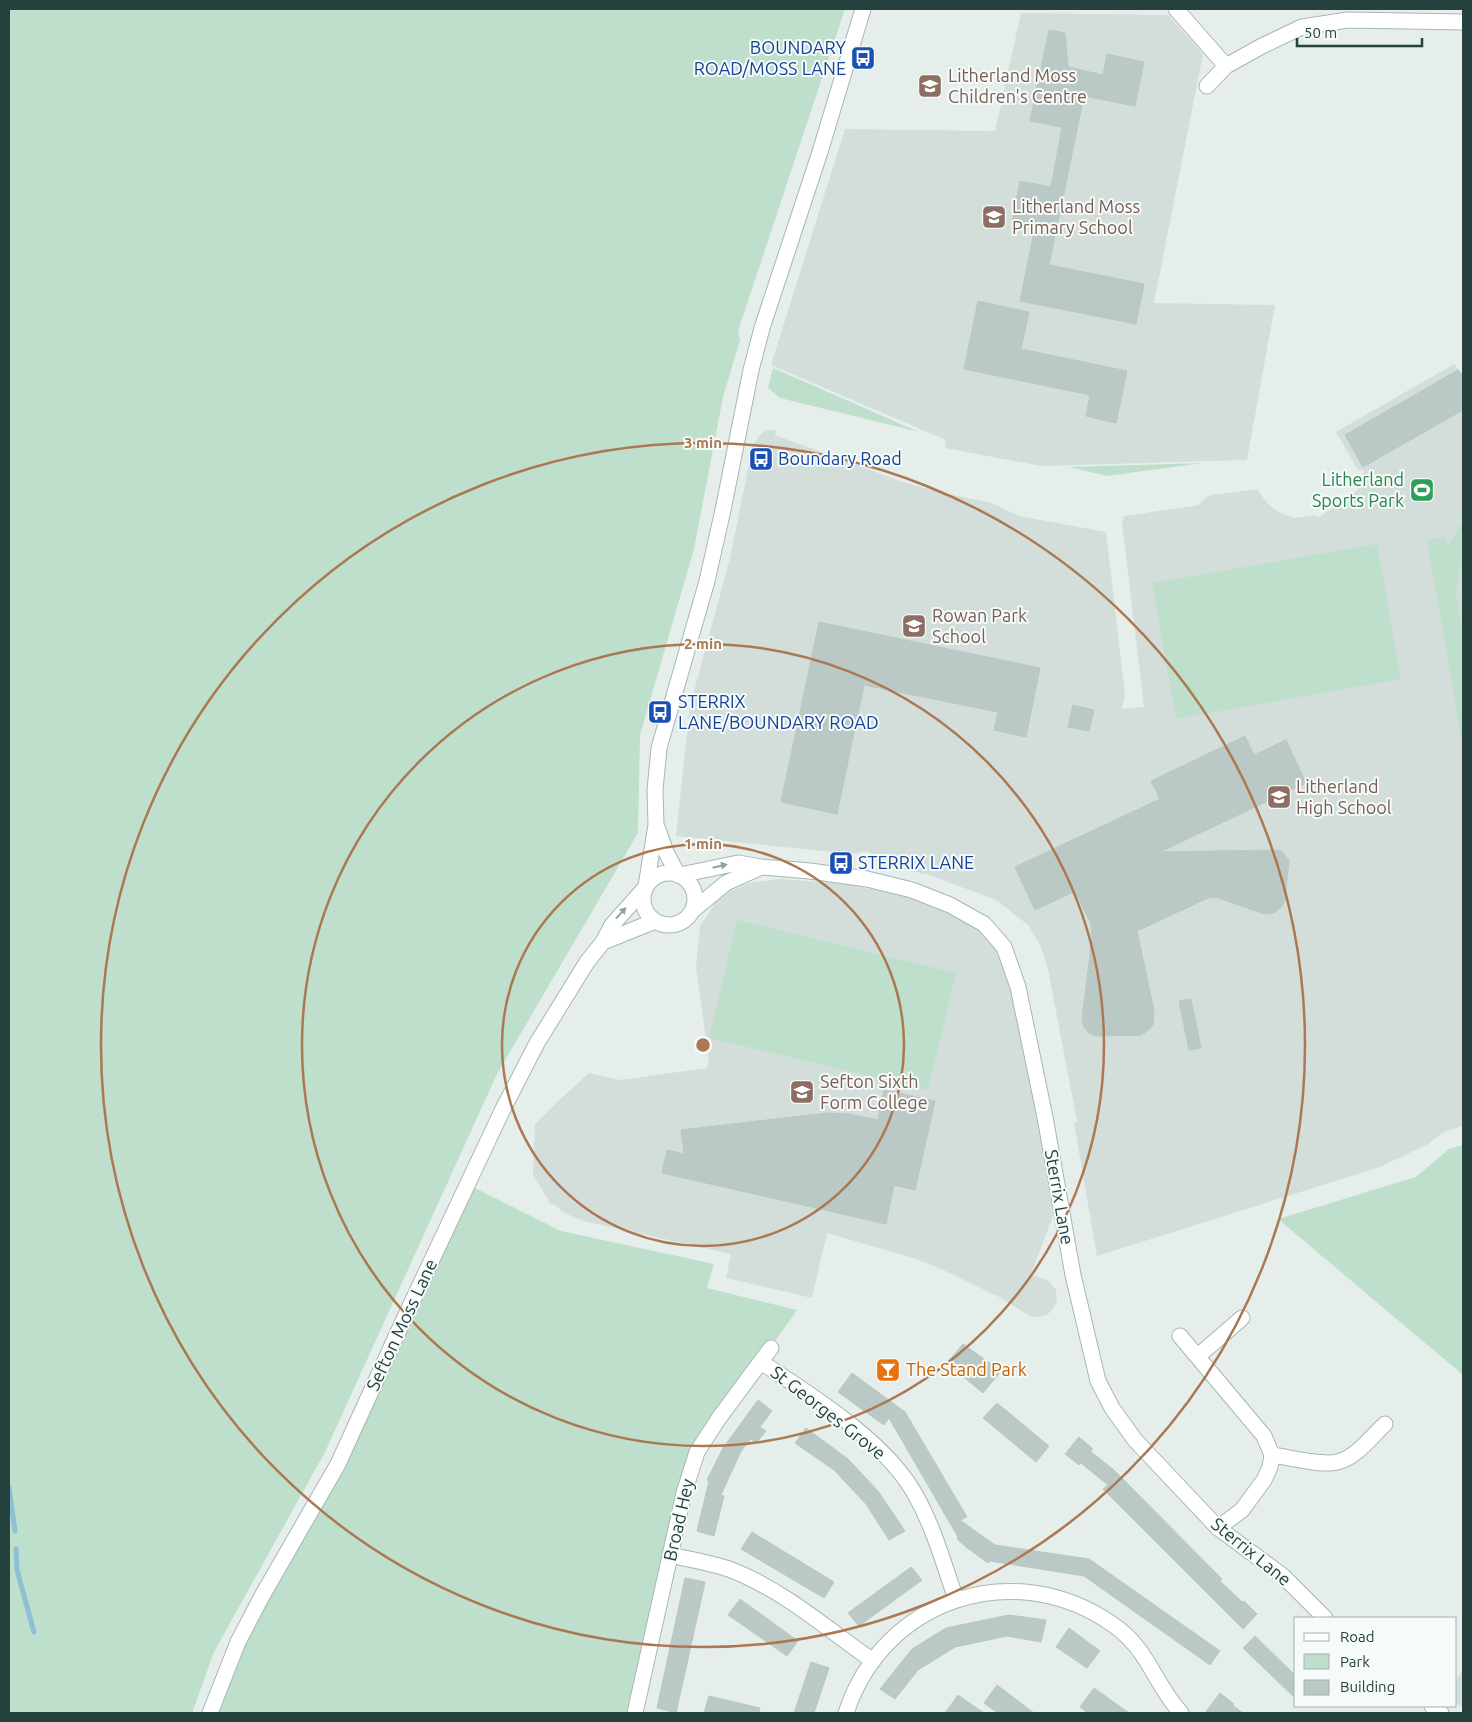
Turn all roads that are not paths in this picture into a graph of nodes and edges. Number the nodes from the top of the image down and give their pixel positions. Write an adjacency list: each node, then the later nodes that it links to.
1 (864, 9): 6 (street)
2 (1176, 9): 4 (street)
3 (1463, 22): 4 (street)
4 (1226, 66): 5 (street)
5 (1207, 86)
6 (656, 825): 8 (street); 9 (street)
7 (761, 867): 8 (street, Sterrix Lane, one-way to 7); 10 (street, Sterrix Lane); 20 (street, Sterrix Lane)
8 (679, 875): 9 (street); 10 (street)
9 (646, 887): 11 (street); 12 (street, Sefton Moss Lane, one-way to 9)
10 (692, 911): 11 (street)
11 (655, 921): 12 (street, Sefton Moss Lane)
12 (603, 942): 25 (street, Sefton Moss Lane)
13 (1242, 1318): 16 (street)
14 (1180, 1336): 16 (street)
15 (771, 1348): 17 (street, Broad Hey)
16 (1198, 1356): 19 (street)
17 (761, 1362): 21 (street, Broad Hey); 22 (street, St Georges Grove)
18 (1385, 1424): 19 (street)
19 (1272, 1455): 20 (street)
20 (1218, 1528): 23 (street, Sterrix Lane)
21 (670, 1555): 24 (street); 26 (street, Broad Hey)
22 (956, 1600): 24 (street); 28 (street)
23 (1324, 1617)
24 (873, 1661): 27 (street)
25 (210, 1713)
26 (635, 1713)
27 (846, 1713)
28 (1181, 1713)

